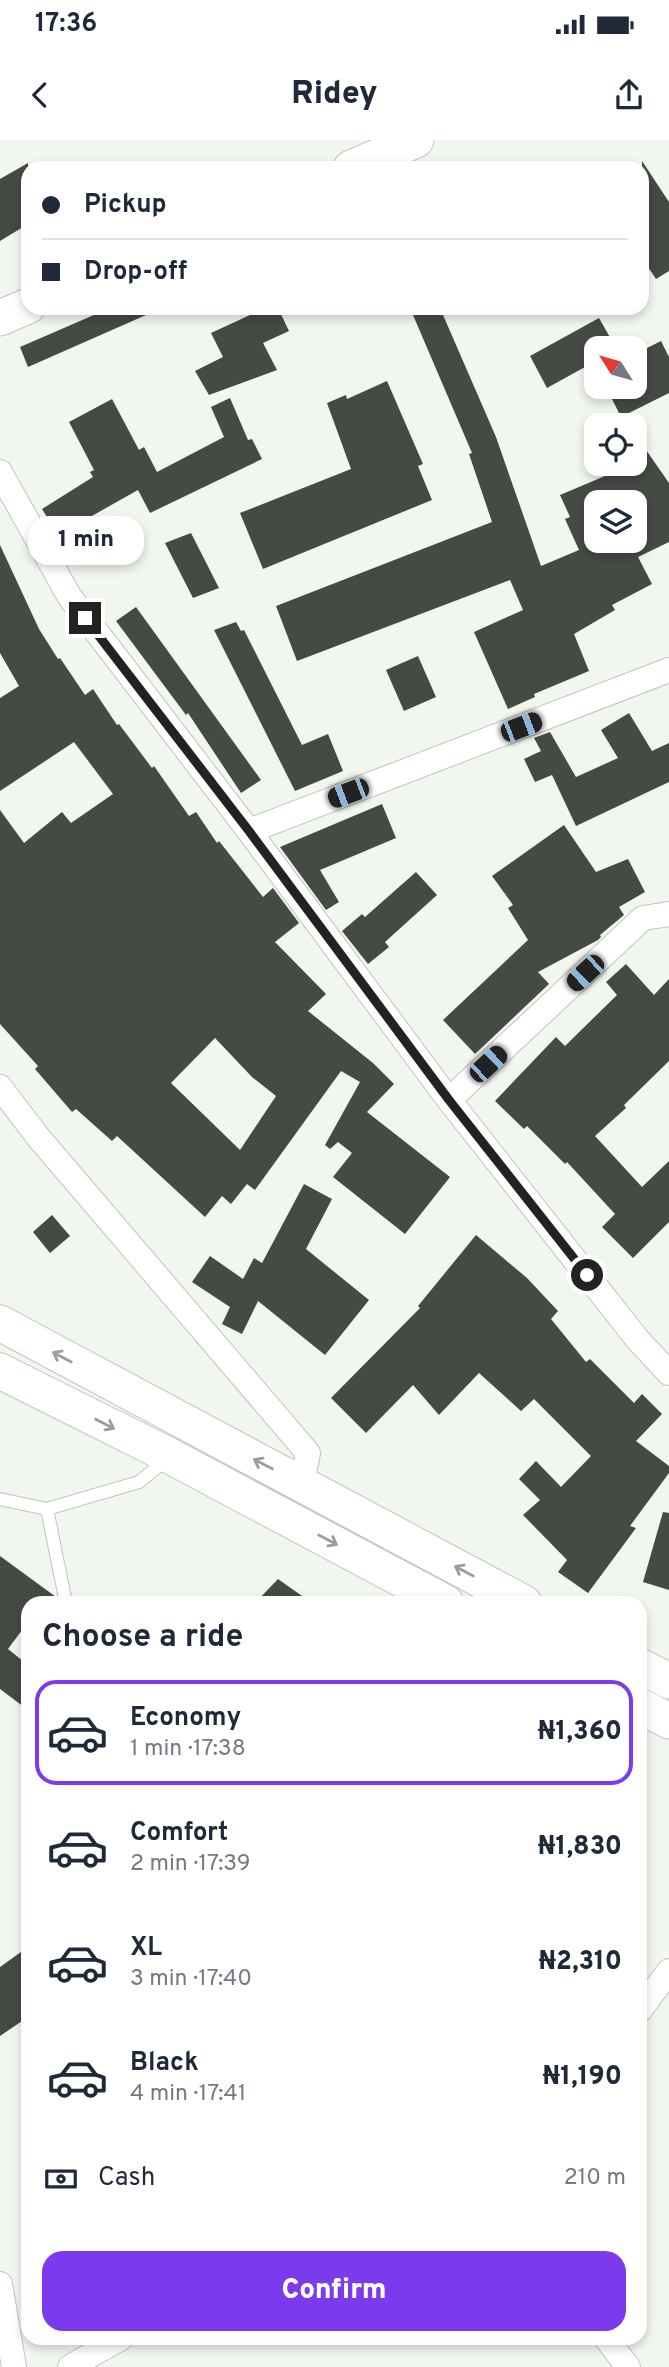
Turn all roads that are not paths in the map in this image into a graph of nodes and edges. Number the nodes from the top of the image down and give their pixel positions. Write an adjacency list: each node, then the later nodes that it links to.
1 (416, 140): 2 (main road)
2 (367, 161)
3 (21, 309): 4 (main road)
4 (0, 318)
5 (0, 472): 7 (street)
6 (669, 670): 7 (street)
7 (249, 831): 10 (street)
8 (669, 914): 10 (street)
9 (0, 1087): 15 (street)
10 (449, 1100): 13 (street)
11 (0, 1323): 15 (main road, one-way to 11)
12 (0, 1371): 14 (main road, one-way to 14)
13 (669, 1373)
14 (170, 1456): 17 (lane); 19 (main road, one-way to 19)
15 (302, 1483): 20 (main road, one-way to 15)
16 (0, 1499): 17 (lane)
17 (47, 1509): 18 (lane)
18 (65, 1596)
19 (433, 1596)
20 (511, 1596)
21 (647, 1670): 22 (main road)
22 (669, 1681)
23 (647, 1710): 24 (main road)
24 (669, 1721)
25 (669, 1971): 26 (street); 27 (street)
26 (647, 1988)
27 (647, 2001)
28 (0, 2284): 31 (street)
29 (109, 2345): 32 (street)
30 (611, 2345): 33 (street)
31 (14, 2367)
32 (70, 2367)
33 (628, 2367)

